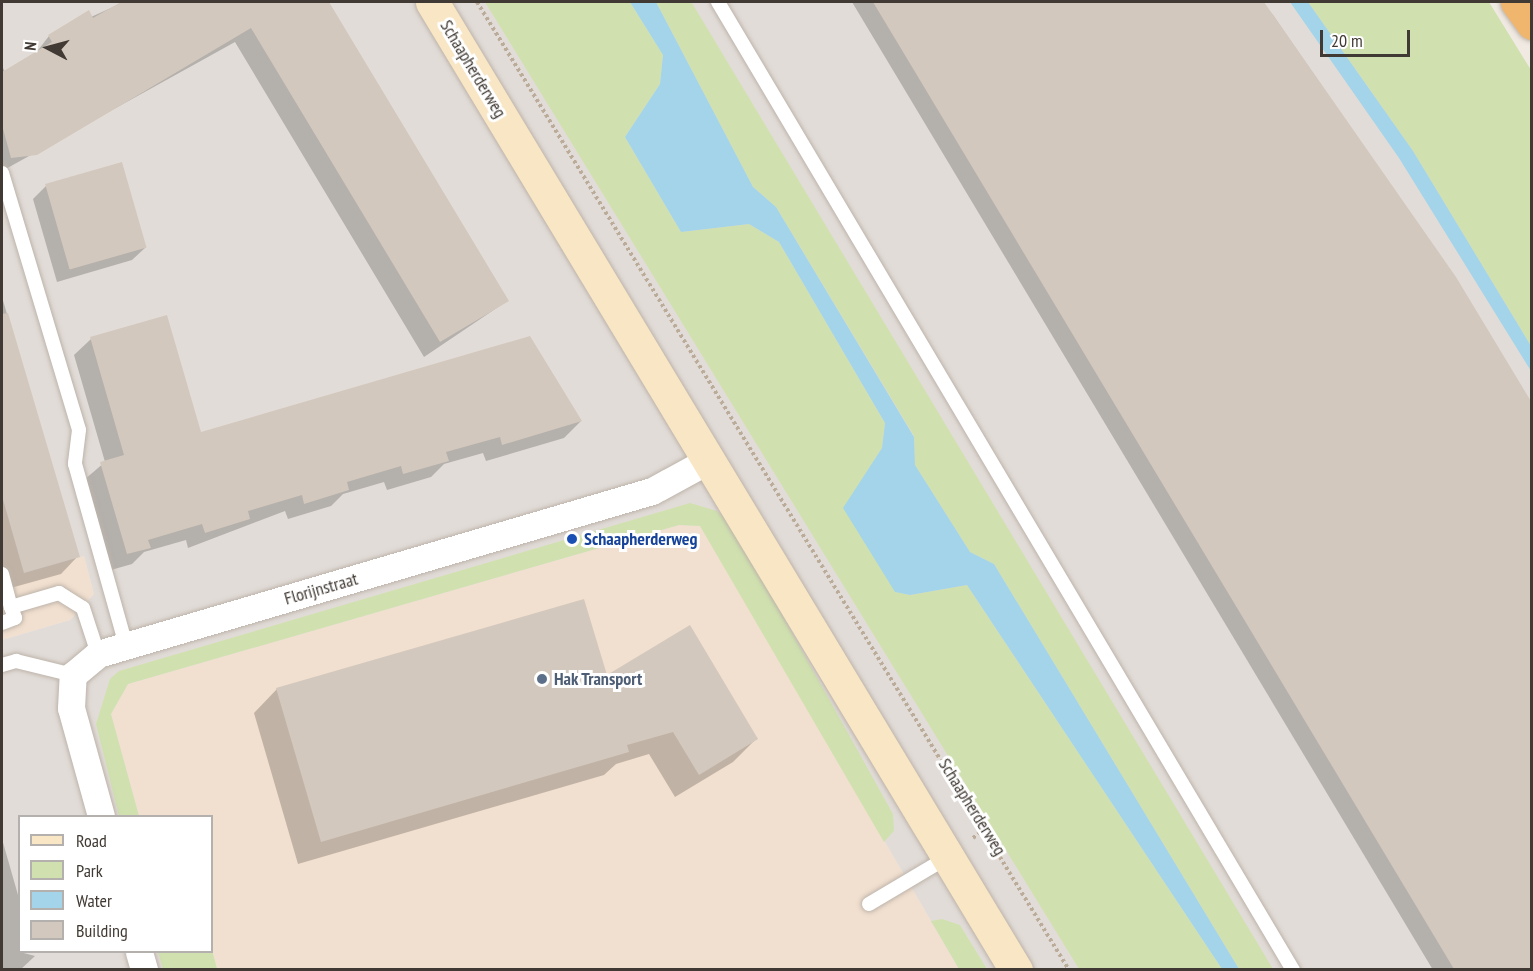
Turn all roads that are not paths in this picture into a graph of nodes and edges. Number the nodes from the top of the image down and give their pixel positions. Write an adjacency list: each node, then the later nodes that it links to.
1 (432, 2): 6 (street, Schaapherderweg)
2 (718, 2): 20 (lane)
3 (1517, 2): 4 (highway)
4 (1532, 23)
5 (2, 172): 10 (lane)
6 (709, 459): 10 (street, Florijnstraat); 15 (street, Schaapherderweg)
7 (2, 574): 8 (lane)
8 (11, 607): 9 (lane); 11 (lane)
9 (2, 622)
10 (126, 646): 11 (street, Florijnstraat)
11 (98, 654): 13 (street, Florijnstraat)
12 (2, 665): 13 (lane)
13 (73, 675): 14 (street)
14 (101, 815)
15 (948, 857): 16 (lane); 19 (street, Schaapherderweg)
16 (869, 904)
17 (140, 953): 18 (street)
18 (144, 969)
19 (1016, 969)
20 (1293, 969)

